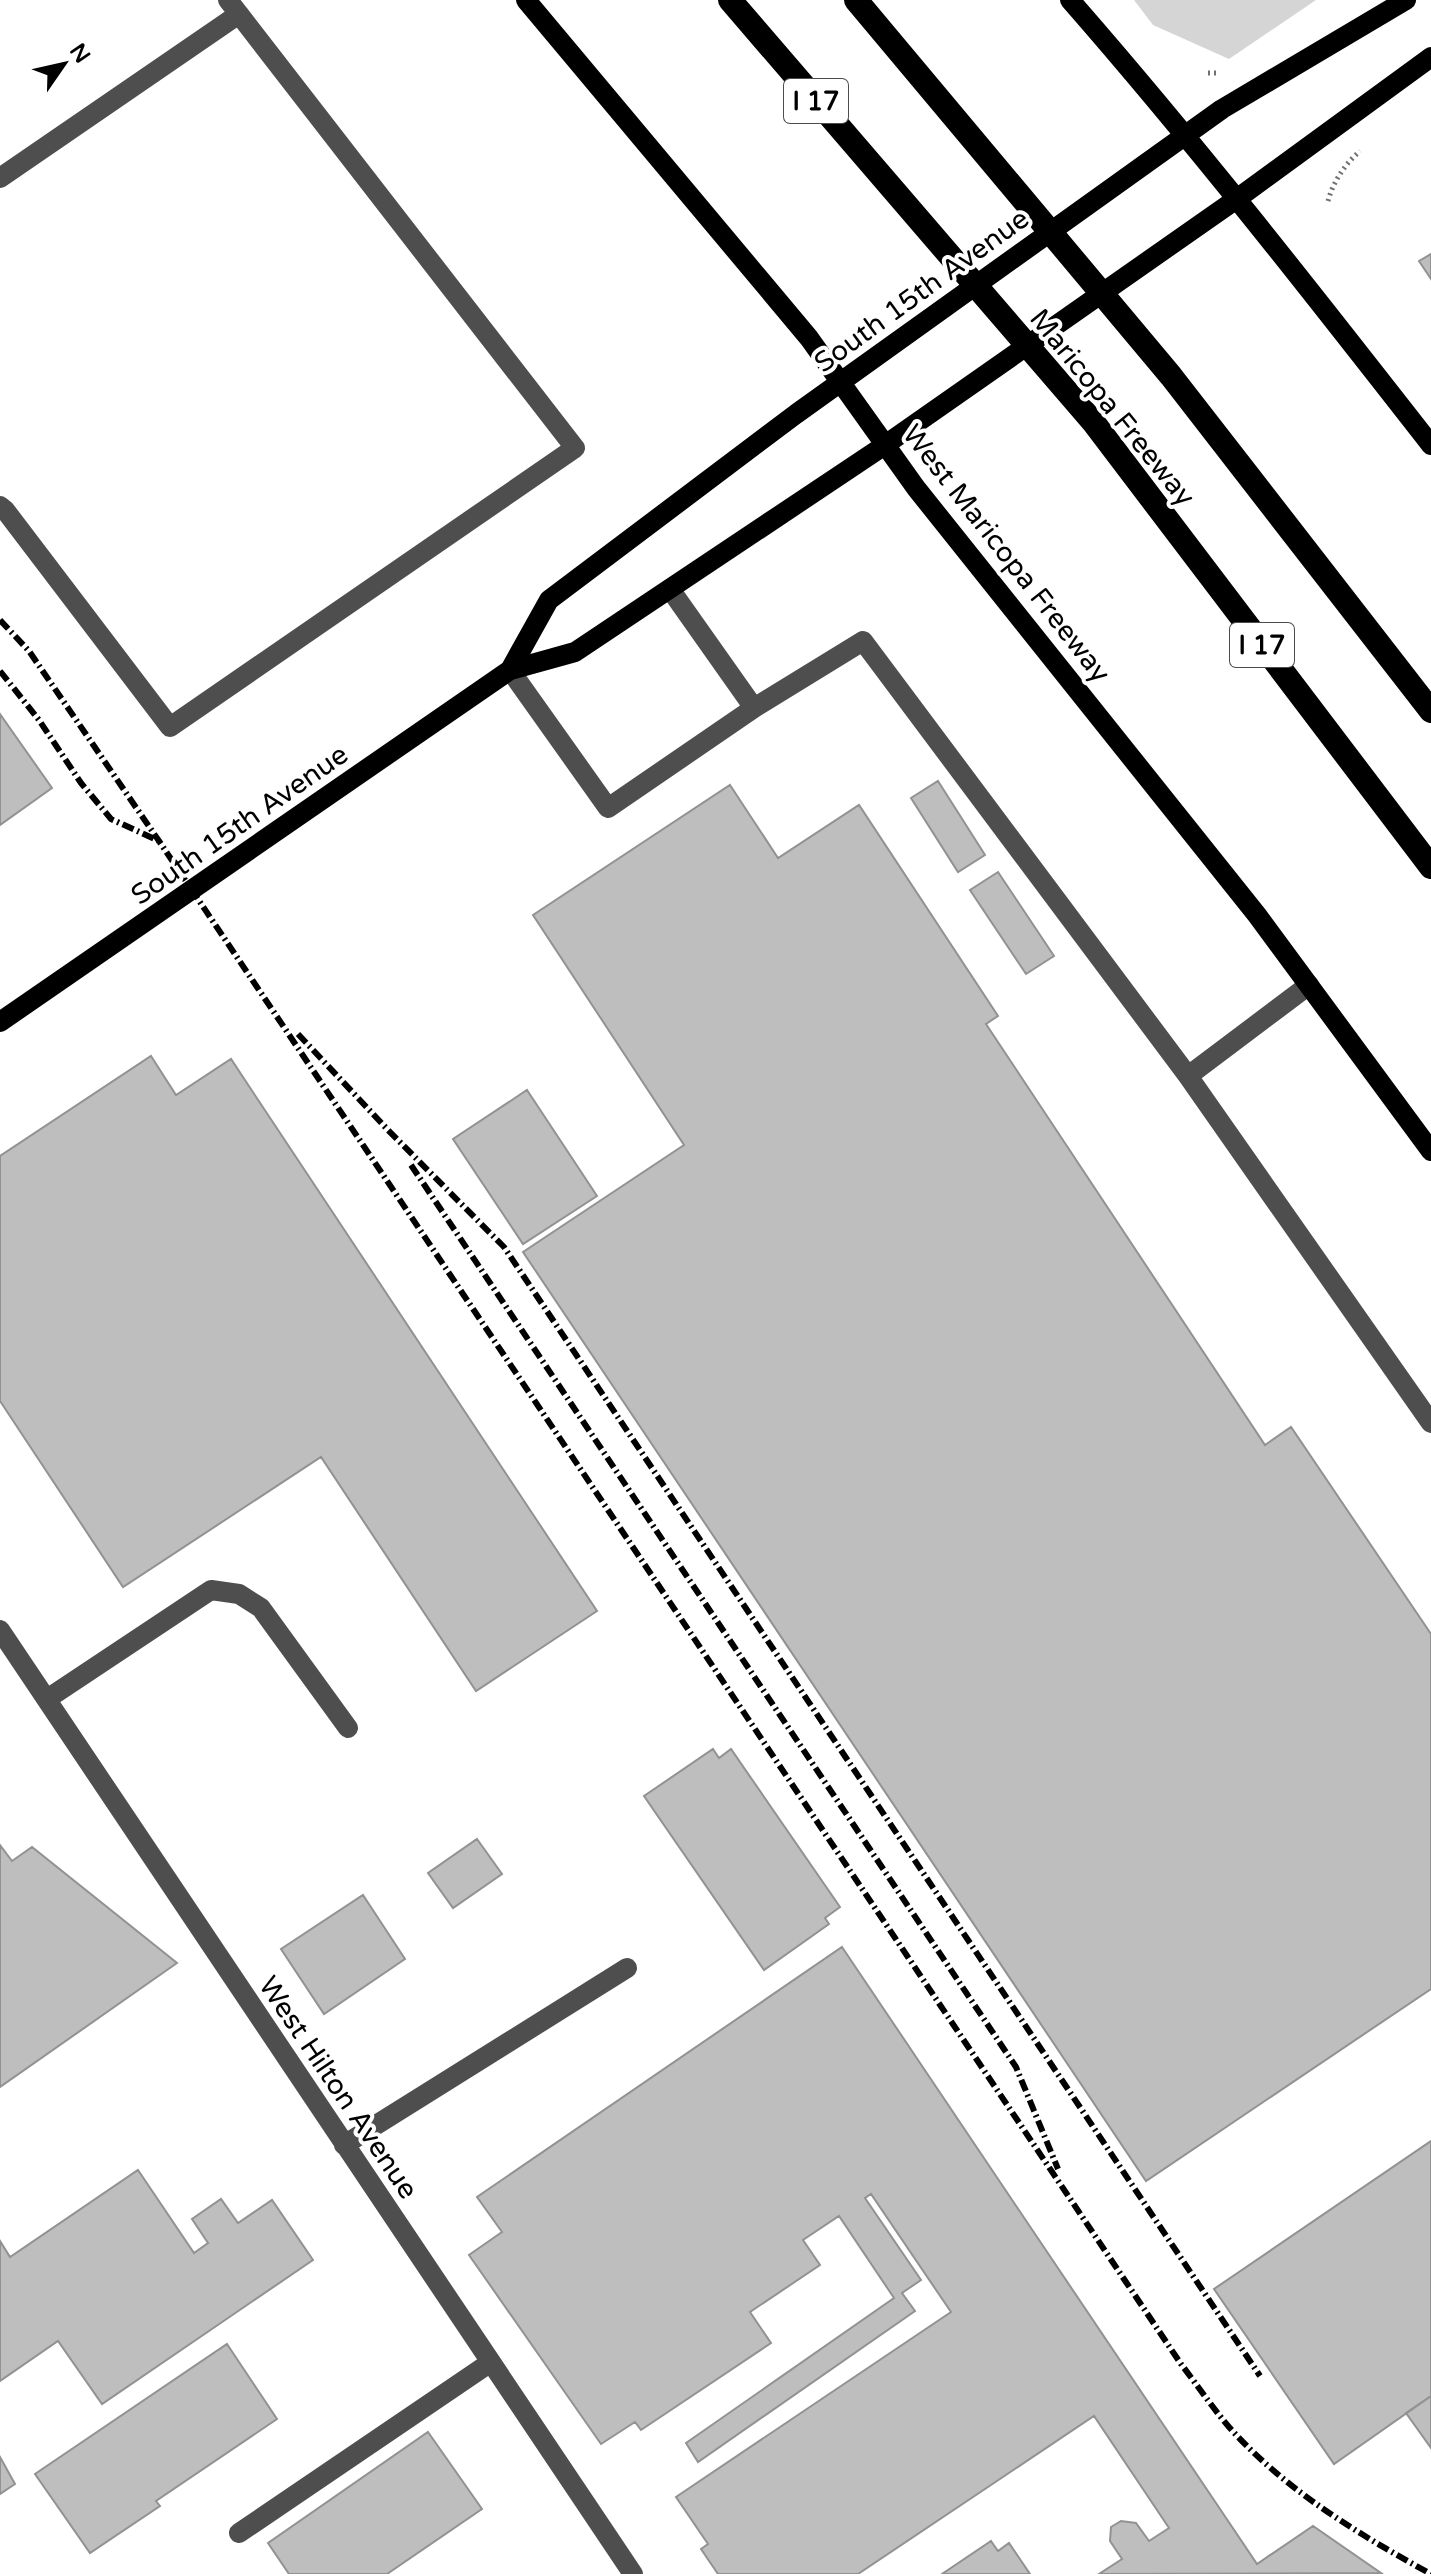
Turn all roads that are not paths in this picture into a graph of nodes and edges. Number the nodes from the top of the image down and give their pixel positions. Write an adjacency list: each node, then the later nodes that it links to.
1 (526, 0): 11 (main road, West Maricopa Freeway)
2 (730, 0): 19 (highway, Maricopa Freeway / I 17)
3 (856, 0): 18 (highway)
4 (1070, 0): 8 (main road)
5 (1406, 0): 8 (main road, South 15th Avenue)
6 (233, 7): 9 (street); 14 (street)
7 (1431, 57): 10 (main road, South 15th Avenue)
8 (1186, 135): 10 (main road); 11 (main road, South 15th Avenue)
9 (0, 178)
10 (1238, 198): 12 (main road, South 15th Avenue); 13 (main road)
11 (841, 382): 12 (main road, West Maricopa Freeway); 16 (main road, South 15th Avenue)
12 (885, 445): 15 (main road, South 15th Avenue); 20 (main road, West Maricopa Freeway)
13 (1431, 445)
14 (0, 506)
15 (670, 589): 16 (main road, South 15th Avenue); 17 (street)
16 (510, 670): 17 (street); 21 (main road, South 15th Avenue)
17 (754, 708): 22 (street)
18 (1431, 711)
19 (1431, 867)
20 (1309, 985): 22 (street); 23 (main road, West Maricopa Freeway)
21 (0, 1022)
22 (1188, 1076): 24 (street)
23 (1431, 1151)
24 (1431, 1423)
25 (0, 1630): 26 (street, West Hilton Avenue)
26 (47, 1699): 27 (street); 29 (street, West Hilton Avenue)
27 (348, 1728)
28 (627, 1968): 29 (street)
29 (344, 2145): 30 (street, West Hilton Avenue)
30 (491, 2362): 31 (street); 32 (street, West Hilton Avenue)
31 (239, 2533)
32 (633, 2574)

